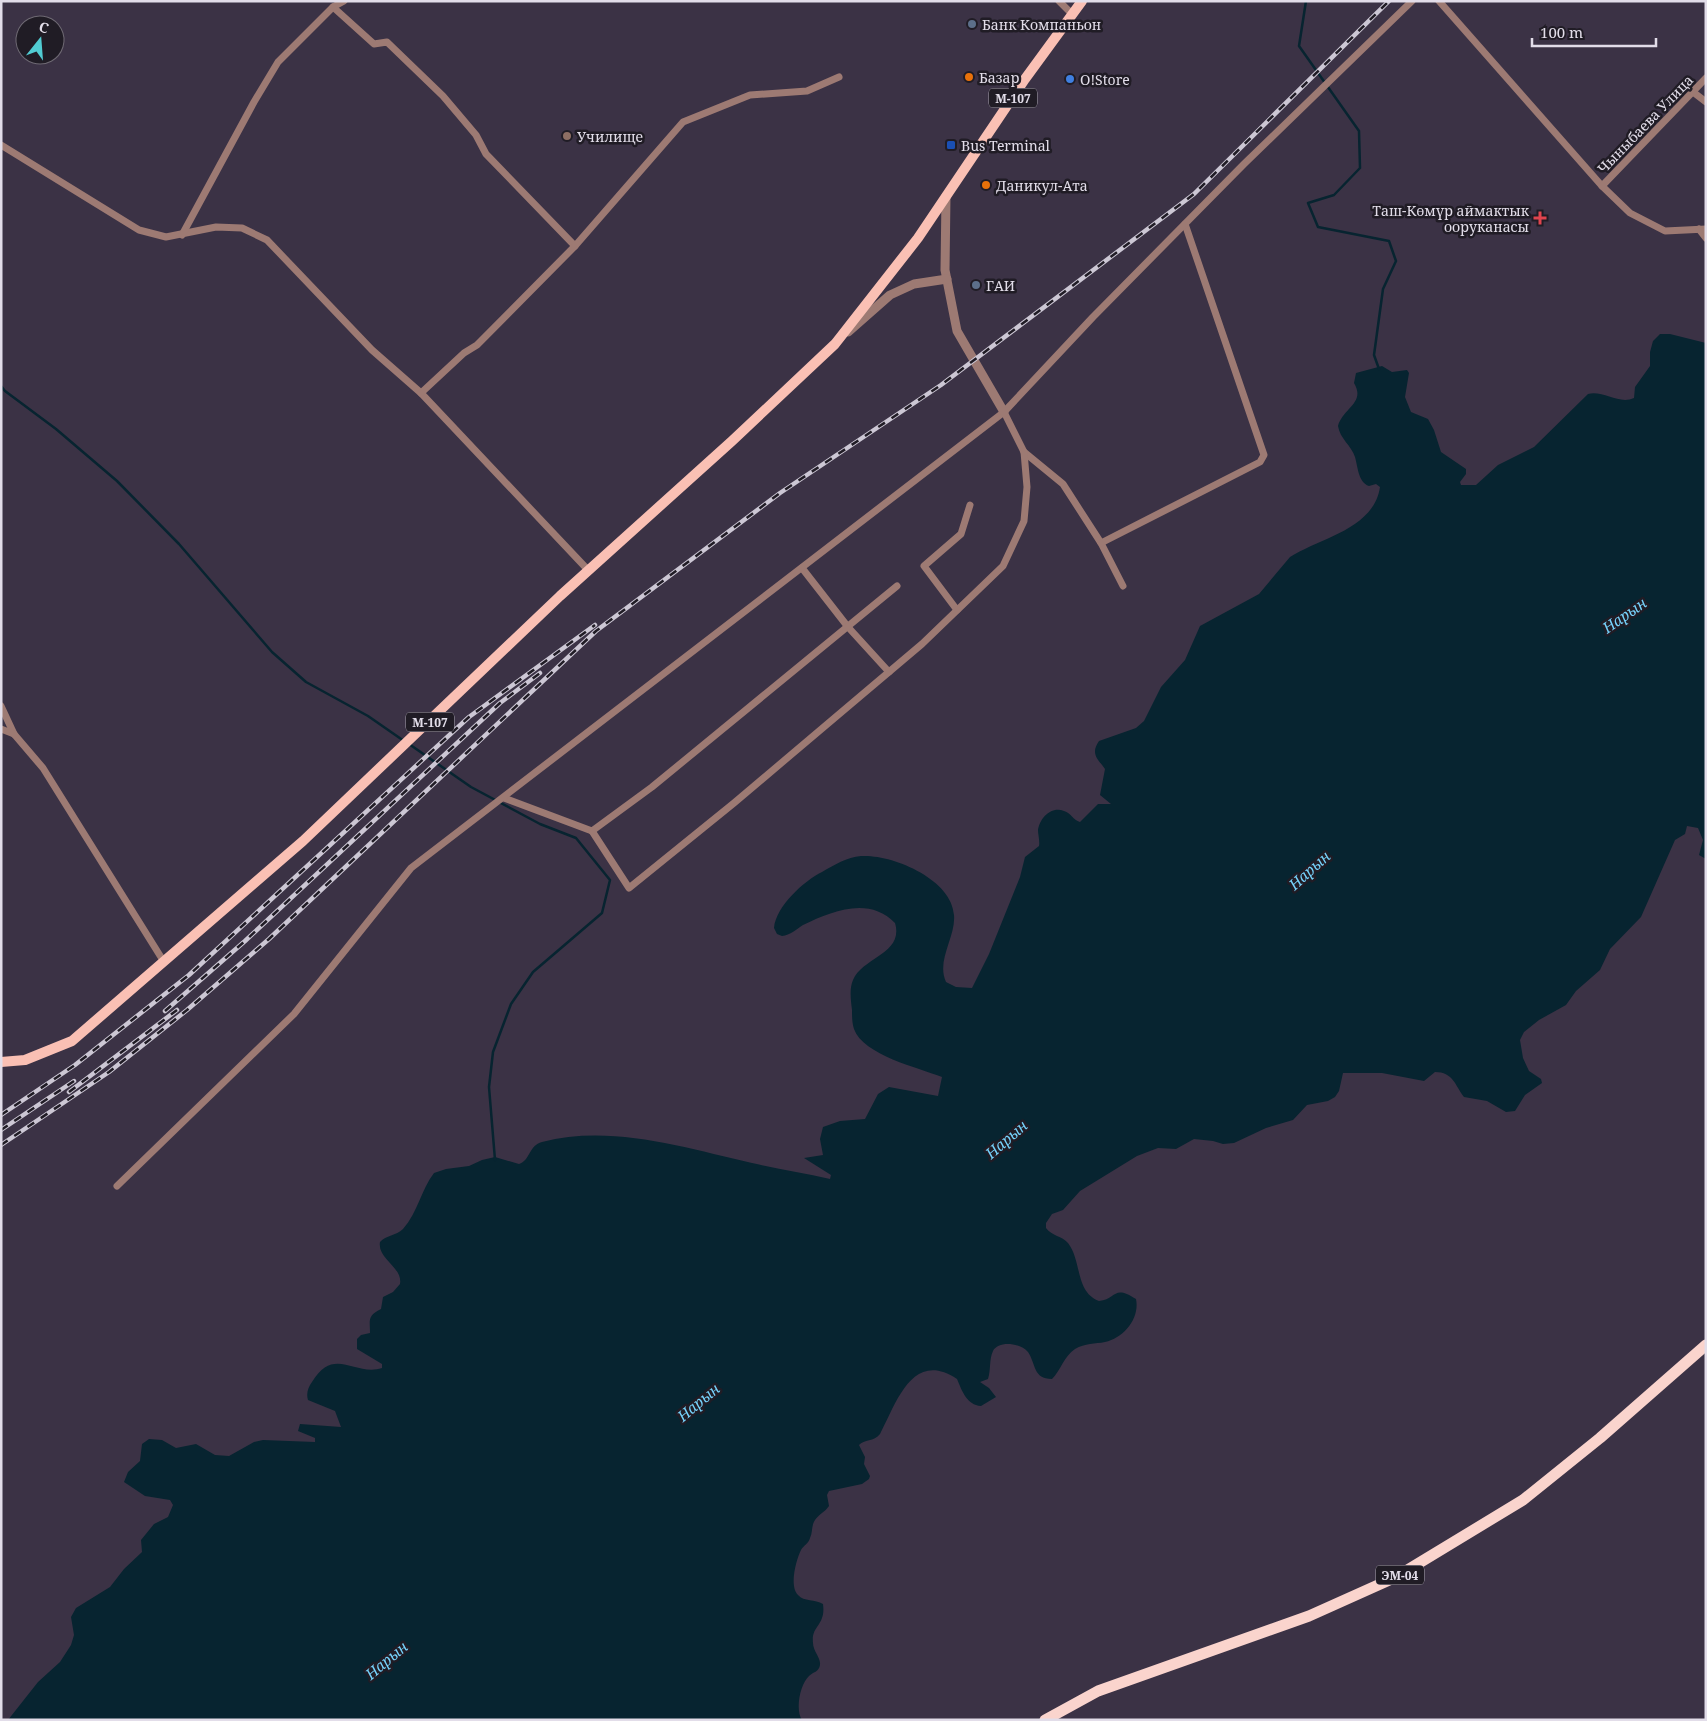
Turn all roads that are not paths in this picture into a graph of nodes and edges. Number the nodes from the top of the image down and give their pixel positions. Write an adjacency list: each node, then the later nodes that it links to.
1 (344, 1): 6 (street)
2 (1059, 1): 7 (street)
3 (1082, 1): 7 (main road, М-107)
4 (1412, 1): 15 (street)
5 (1439, 1): 13 (street)
6 (333, 7): 17 (street); 19 (street)
7 (1072, 14): 14 (main road, М-107)
8 (839, 77): 19 (street)
9 (1706, 78): 10 (street, Чыныбаева Улица)
10 (1693, 92): 11 (street); 13 (street, Чыныбаева Улица)
11 (1706, 102)
12 (1, 145): 17 (street)
13 (1602, 186): 16 (street)
14 (946, 196): 20 (street); 21 (main road, М-107)
15 (1185, 224): 23 (street); 26 (street)
16 (1702, 229): 18 (street)
17 (182, 235): 22 (street)
18 (1706, 238)
19 (575, 246): 22 (street)
20 (947, 279): 21 (street); 23 (street)
21 (835, 344): 28 (main road, М-107)
22 (421, 393): 28 (street)
23 (1004, 412): 24 (street); 27 (street)
24 (1024, 452): 26 (street); 31 (street)
25 (970, 506): 31 (street)
26 (1101, 543): 30 (street)
27 (802, 568): 32 (street); 37 (street)
28 (588, 570): 39 (main road, М-107)
29 (897, 586): 32 (street)
30 (1123, 586)
31 (957, 610): 33 (street)
32 (848, 627): 33 (street); 38 (street)
33 (889, 672): 38 (street)
34 (1, 706): 36 (street)
35 (1, 729): 36 (street)
36 (14, 734): 39 (street)
37 (504, 798): 38 (street); 41 (street)
38 (592, 832)
39 (164, 962): 40 (main road, М-107)
40 (1, 1062)
41 (117, 1186)
42 (1706, 1345): 43 (highway, ЭМ-04)
43 (1045, 1720)

